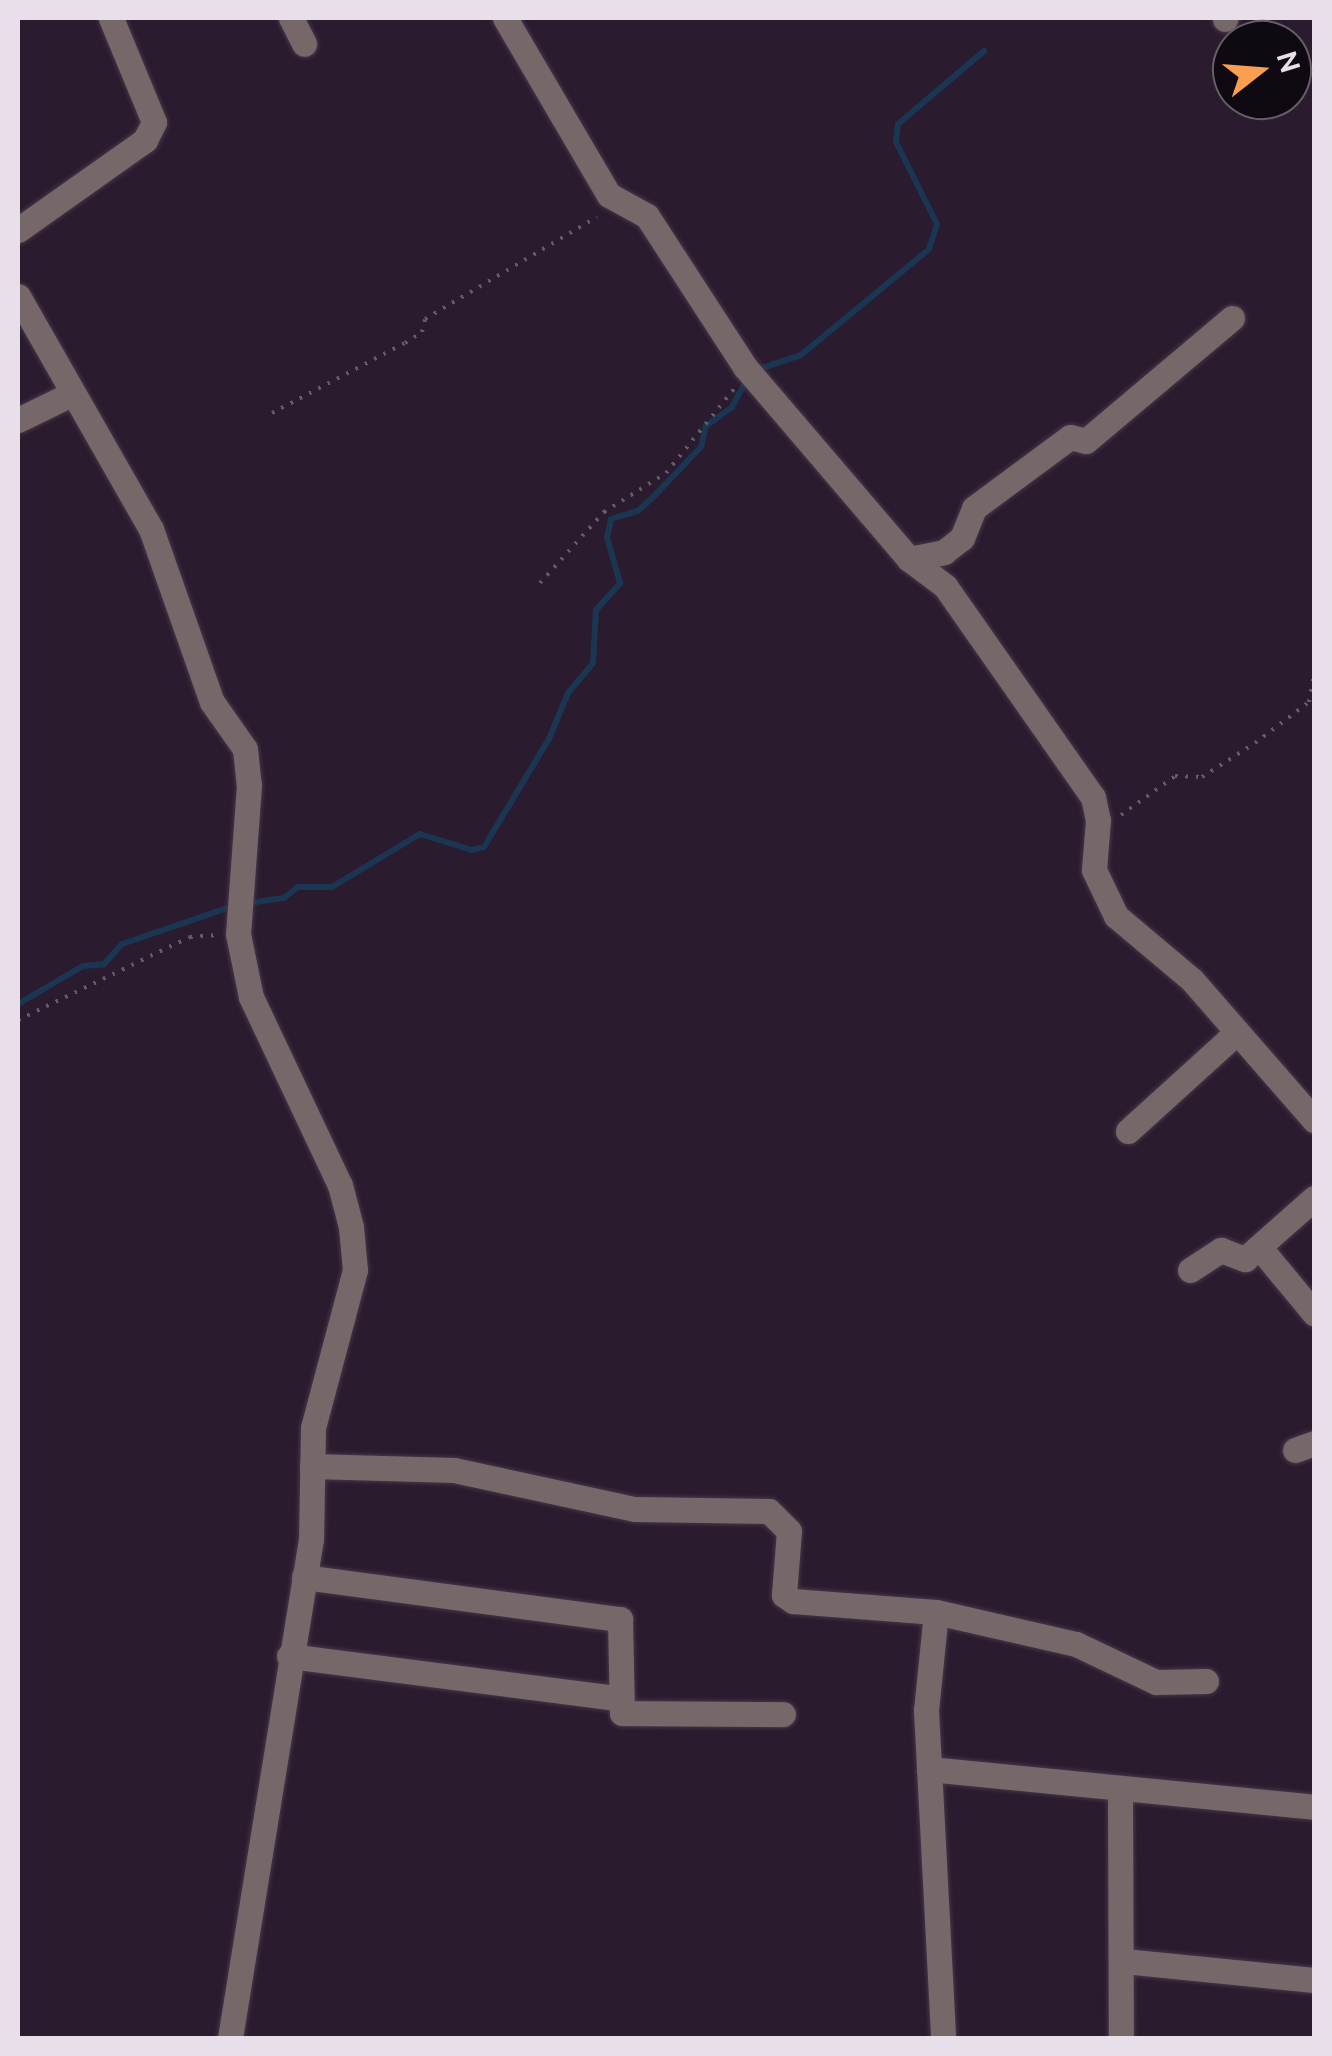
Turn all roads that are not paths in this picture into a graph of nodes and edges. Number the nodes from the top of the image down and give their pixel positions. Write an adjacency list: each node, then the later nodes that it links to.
1 (112, 18): 5 (street)
2 (291, 18): 4 (street)
3 (505, 18): 10 (street)
4 (304, 44)
5 (18, 230)
6 (18, 296): 8 (street)
7 (1232, 318): 10 (street)
8 (69, 395): 9 (street); 18 (street)
9 (18, 420)
10 (910, 559): 11 (street)
11 (1237, 1032): 12 (street); 13 (street)
12 (1314, 1120)
13 (1128, 1131)
14 (1314, 1198): 15 (street)
15 (1260, 1248): 16 (street); 17 (street)
16 (1190, 1270)
17 (1314, 1313)
18 (312, 1466): 19 (street); 20 (street)
19 (304, 1577): 21 (street); 23 (street)
20 (936, 1612): 22 (street); 25 (street)
21 (289, 1656): 23 (street); 30 (street)
22 (1206, 1681)
23 (618, 1698): 24 (street)
24 (783, 1714)
25 (930, 1769): 26 (street); 31 (street)
26 (1120, 1788): 27 (street); 28 (street)
27 (1314, 1807)
28 (1124, 1961): 29 (street); 32 (street)
29 (1314, 1980)
30 (230, 2038)
31 (943, 2038)
32 (1121, 2038)

